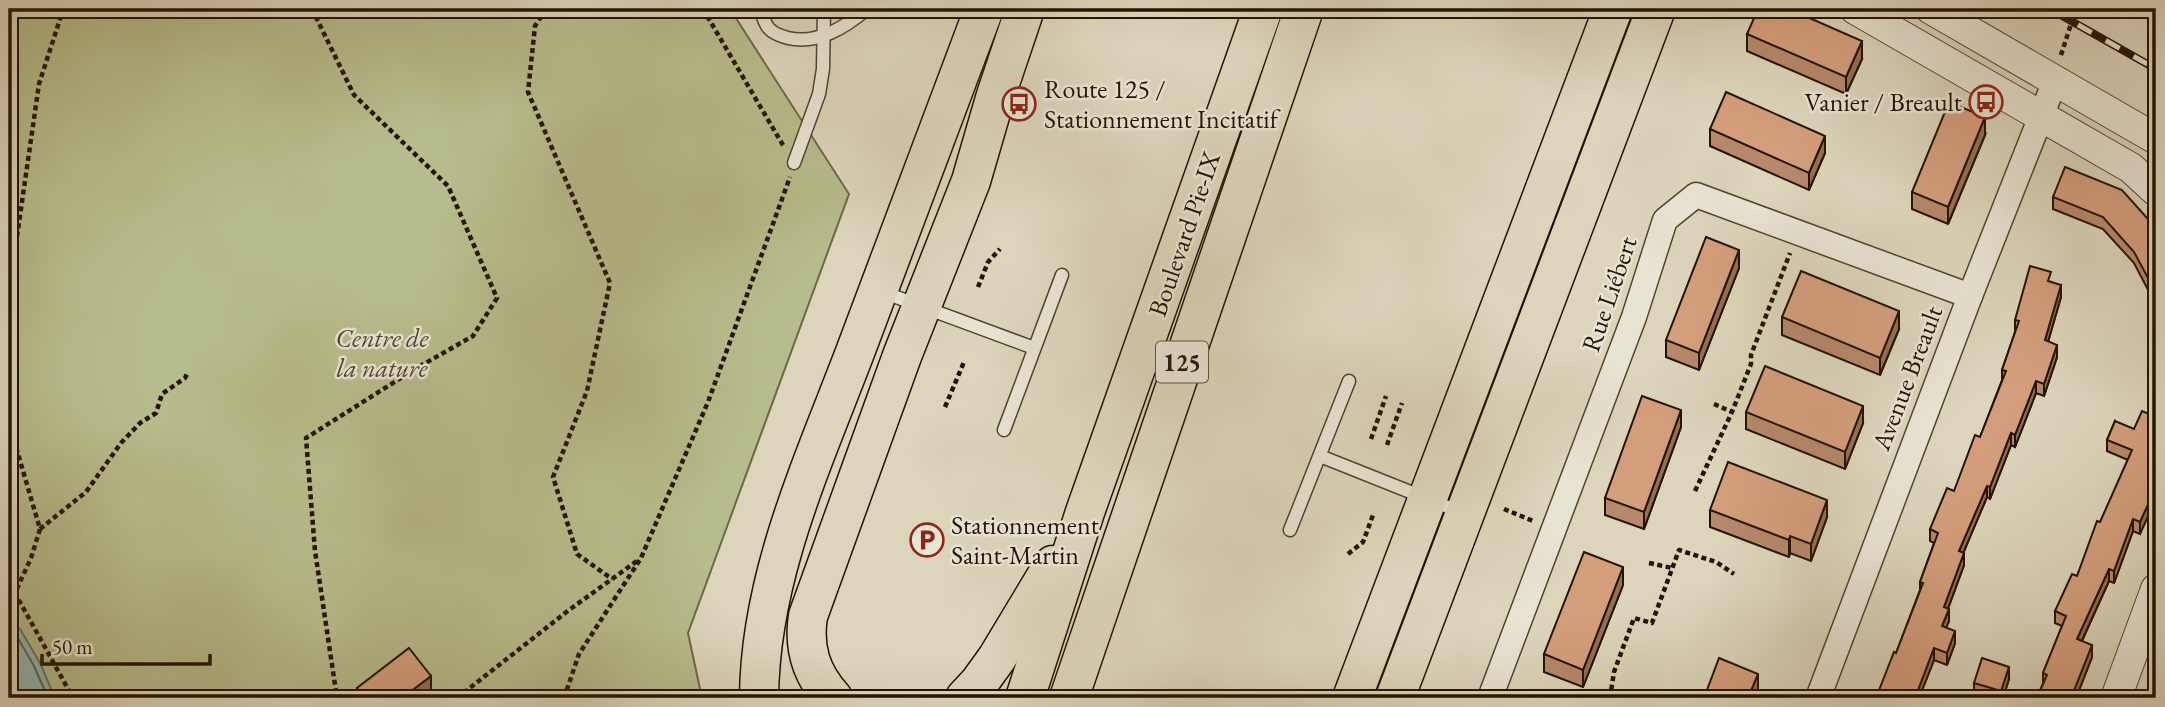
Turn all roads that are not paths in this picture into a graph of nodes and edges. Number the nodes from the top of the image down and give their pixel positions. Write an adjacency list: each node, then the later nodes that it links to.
1 (761, 9): 12 (lane)
2 (824, 9): 12 (lane)
3 (867, 9): 12 (lane)
4 (984, 9): 19 (highway)
5 (1026, 9): 21 (highway)
6 (1263, 9): 27 (highway, Boulevard Pie-IX / 125)
7 (1304, 9): 35 (highway, Boulevard Pie-IX / 125)
8 (1613, 9): 26 (highway)
9 (1656, 9): 28 (highway)
10 (1855, 9): 14 (street)
11 (1931, 9): 13 (street)
12 (822, 37): 16 (lane)
13 (2058, 70): 14 (street, Avenue Breault); 15 (street)
14 (2041, 115): 17 (street); 20 (street, Avenue Breault)
15 (2156, 139)
16 (794, 163)
17 (2156, 191)
18 (1062, 275): 22 (lane)
19 (878, 290): 21 (lane); 31 (highway)
20 (1970, 296): 38 (street, Rue Liébert); 39 (street, Avenue Breault)
21 (921, 306): 22 (lane); 32 (highway)
22 (1034, 348): 24 (lane)
23 (1349, 381): 25 (lane)
24 (1004, 430)
25 (1320, 456): 26 (lane); 29 (lane)
26 (1427, 499): 28 (lane); 36 (highway)
27 (1085, 512): 33 (highway); 34 (highway, Boulevard Pie-IX / 125)
28 (1464, 513): 37 (highway)
29 (1290, 530)
30 (2156, 589): 40 (street)
31 (759, 698)
32 (832, 698)
33 (965, 698)
34 (1025, 698)
35 (1069, 698)
36 (1352, 698)
37 (1395, 698)
38 (1490, 698)
39 (1818, 698)
40 (2116, 698)

